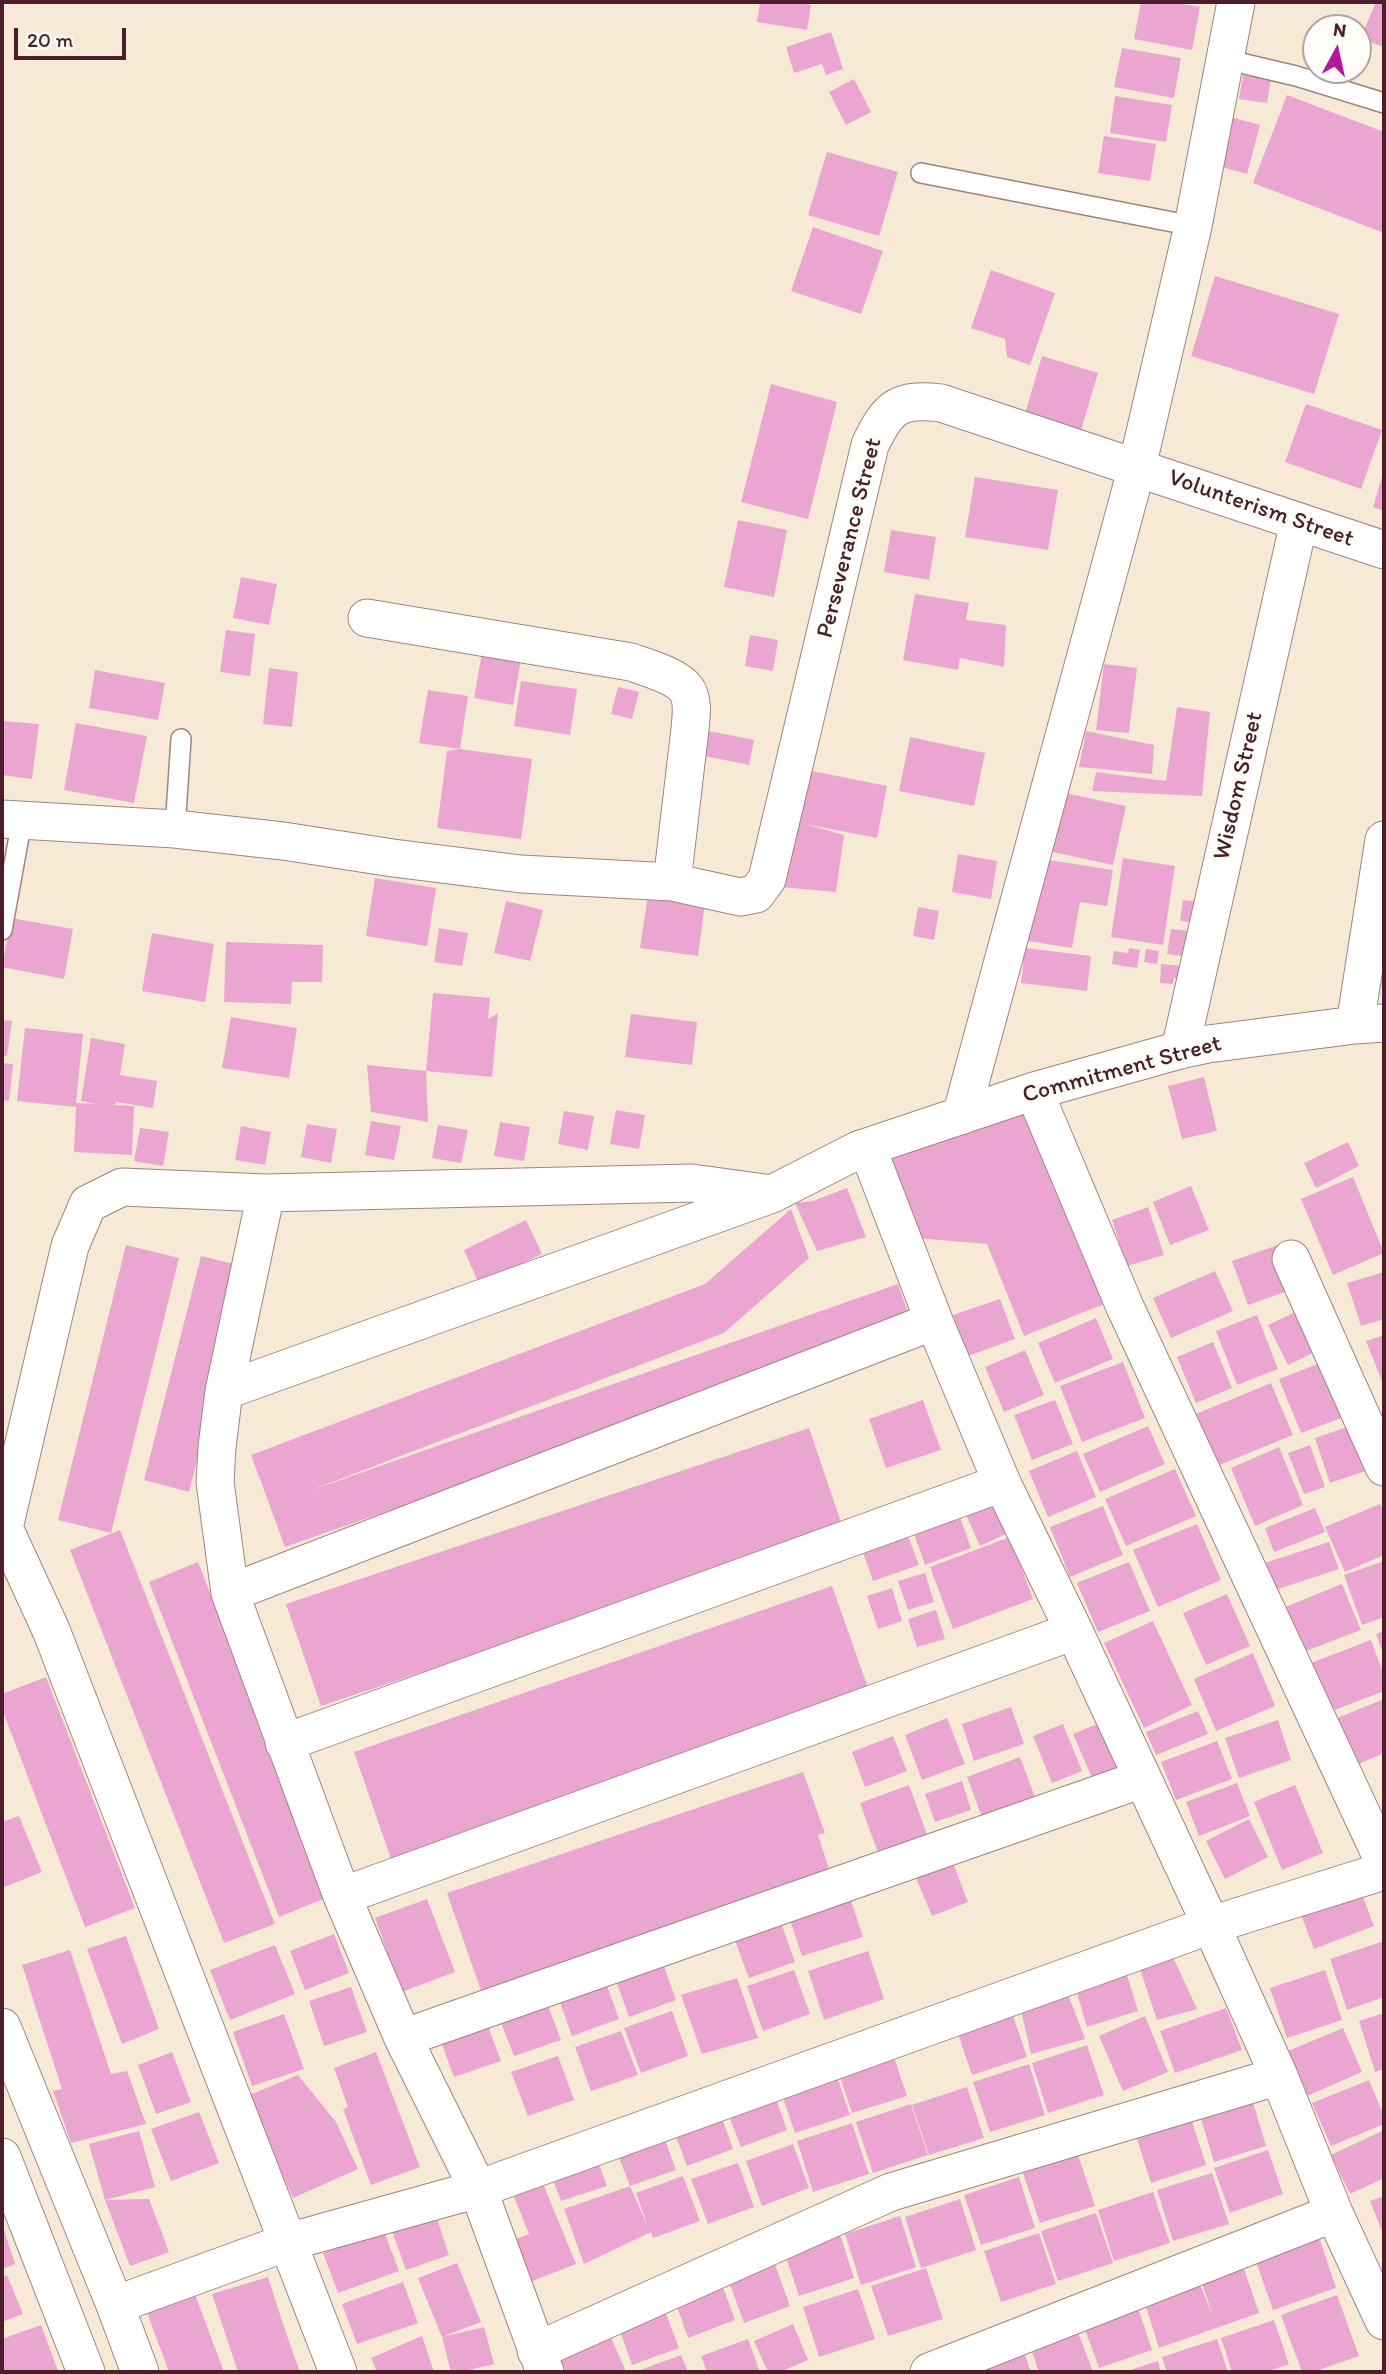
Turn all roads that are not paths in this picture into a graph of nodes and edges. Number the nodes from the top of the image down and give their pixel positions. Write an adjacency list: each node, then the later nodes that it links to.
1 (1236, 2): 2 (street)
2 (1224, 60): 3 (lane); 5 (street)
3 (1384, 103)
4 (921, 173): 5 (lane)
5 (1193, 226): 6 (street)
6 (1137, 467): 7 (street, Volunterism Street); 14 (street, Perseverance Street); 19 (street)
7 (1299, 522): 8 (street, Volunterism Street); 17 (street, Wisdom Street)
8 (1384, 550)
9 (367, 618): 14 (street)
10 (181, 739): 12 (lane)
11 (12, 820): 12 (street); 15 (lane)
12 (175, 829): 14 (street)
13 (1384, 839): 16 (street)
14 (672, 882)
15 (2, 930)
16 (1370, 1024): 17 (street, Commitment Street)
17 (1180, 1050): 18 (street, Commitment Street)
18 (1034, 1091): 19 (street, Commitment Street); 33 (street)
19 (961, 1116): 20 (street, Commitment Street)
20 (867, 1147): 22 (street, Commitment Street); 24 (street)
21 (266, 1193): 22 (street); 25 (street); 28 (street)
22 (772, 1194): 25 (street, Commitment Street)
23 (1291, 1259): 26 (street)
24 (934, 1321): 27 (street); 29 (street)
25 (224, 1391): 29 (street)
26 (1384, 1467)
27 (1002, 1483): 30 (street); 31 (street)
28 (3, 1529): 43 (street)
29 (230, 1593): 31 (street)
30 (1074, 1631): 32 (street); 35 (street)
31 (284, 1742): 35 (street)
32 (1142, 1779): 36 (street); 38 (street)
33 (1384, 1862)
34 (1384, 1871): 36 (street)
35 (342, 1896): 38 (street)
36 (1212, 1925): 39 (street); 41 (street)
37 (2, 2026): 44 (street)
38 (403, 2038): 41 (street)
39 (1279, 2076): 42 (street); 46 (street)
40 (2, 2157): 47 (street)
41 (478, 2189): 43 (street); 46 (street)
42 (1334, 2213): 45 (street); 50 (street)
43 (288, 2242): 44 (street); 49 (street)
44 (115, 2305): 48 (street)
45 (1384, 2321)
46 (540, 2361)
47 (86, 2372)
48 (140, 2372)
49 (338, 2372)
50 (929, 2372)

